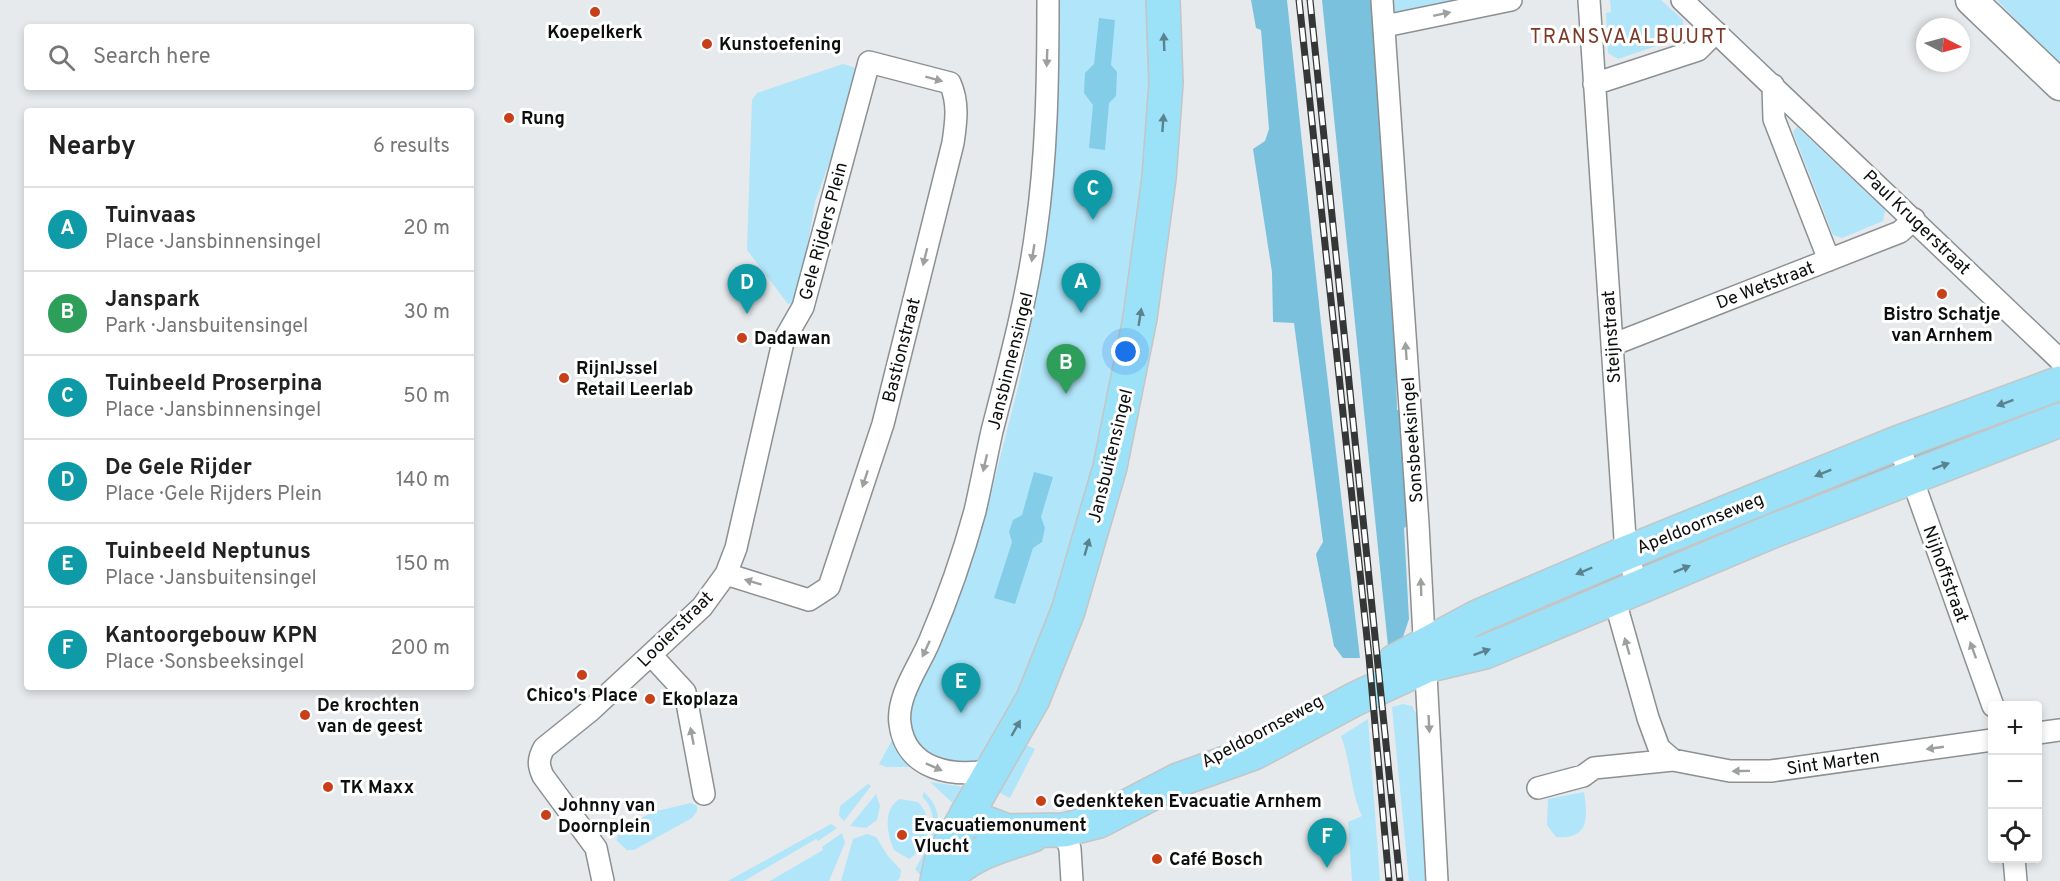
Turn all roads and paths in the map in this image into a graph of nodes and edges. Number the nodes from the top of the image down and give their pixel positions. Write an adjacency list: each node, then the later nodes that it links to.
1 (1048, 0): 33 (street, Jansbinnensingel, one-way to 33)
2 (1163, 0): 33 (main road, Jansbuitensingel, one-way to 2)
3 (1382, 0): 8 (street, Sonsbeeksingel)
4 (1511, 0): 8 (street, one-way to 4)
5 (1588, 0): 11 (street, Steijnstraat)
6 (1682, 0): 9 (street, Paul Krugerstraat)
7 (1971, 0): 13 (main road)
8 (1385, 26): 27 (street, Sonsbeeksingel, one-way to 8)
9 (1716, 32): 11 (street); 12 (street, Paul Krugerstraat)
10 (869, 62): 19 (street, Gele Rijders Plein); 24 (street, Bastionstraat, one-way to 24)
11 (1594, 84): 16 (street, Steijnstraat)
12 (1773, 85): 14 (street, Paul Krugerstraat); 15 (street)
13 (2060, 85)
14 (1914, 219): 15 (street, De Wetstraat); 17 (street, Paul Krugerstraat)
15 (1829, 261): 16 (street, De Wetstraat)
16 (1612, 345): 23 (street, Steijnstraat)
17 (2060, 360)
18 (2060, 383): 21 (main road, Apeldoornseweg, one-way to 21)
19 (772, 398): 24 (street, Looierstraat)
20 (2060, 420): 22 (main road, Apeldoornseweg, one-way to 20)
21 (1897, 443): 22 (street, Nijhoffstraat); 23 (main road, Apeldoornseweg, one-way to 23)
22 (1910, 478): 25 (main road, Apeldoornseweg, one-way to 22); 28 (street, Nijhoffstraat, one-way to 22)
23 (1626, 553): 25 (street, Steijnstraat); 27 (main road, Apeldoornseweg, one-way to 27)
24 (726, 574): 26 (street, Looierstraat)
25 (1626, 592): 27 (main road, Apeldoornseweg, one-way to 25); 32 (street, one-way to 25)
26 (651, 655): 35 (street, one-way to 26); 39 (street, Looierstraat)
27 (1425, 656): 37 (main road, Apeldoornseweg); 43 (street, Sonsbeeksingel, one-way to 43)
28 (1992, 701)
29 (2060, 730): 30 (street)
30 (2042, 733)
31 (1988, 741): 32 (street, Sint Marten, one-way to 32)
32 (1673, 760): 34 (street, Sint Marten)
33 (992, 770): 36 (main road, Jansbuitensingel)
34 (1538, 788)
35 (704, 794)
36 (966, 815): 37 (main road); 40 (main road, Jansbuitensingel)
37 (1057, 830): 41 (main road); 42 (street)
38 (2014, 863): 44 (street)
39 (603, 881)
40 (937, 881)
41 (943, 881)
42 (1072, 881)
43 (1437, 881)
44 (2016, 881)

